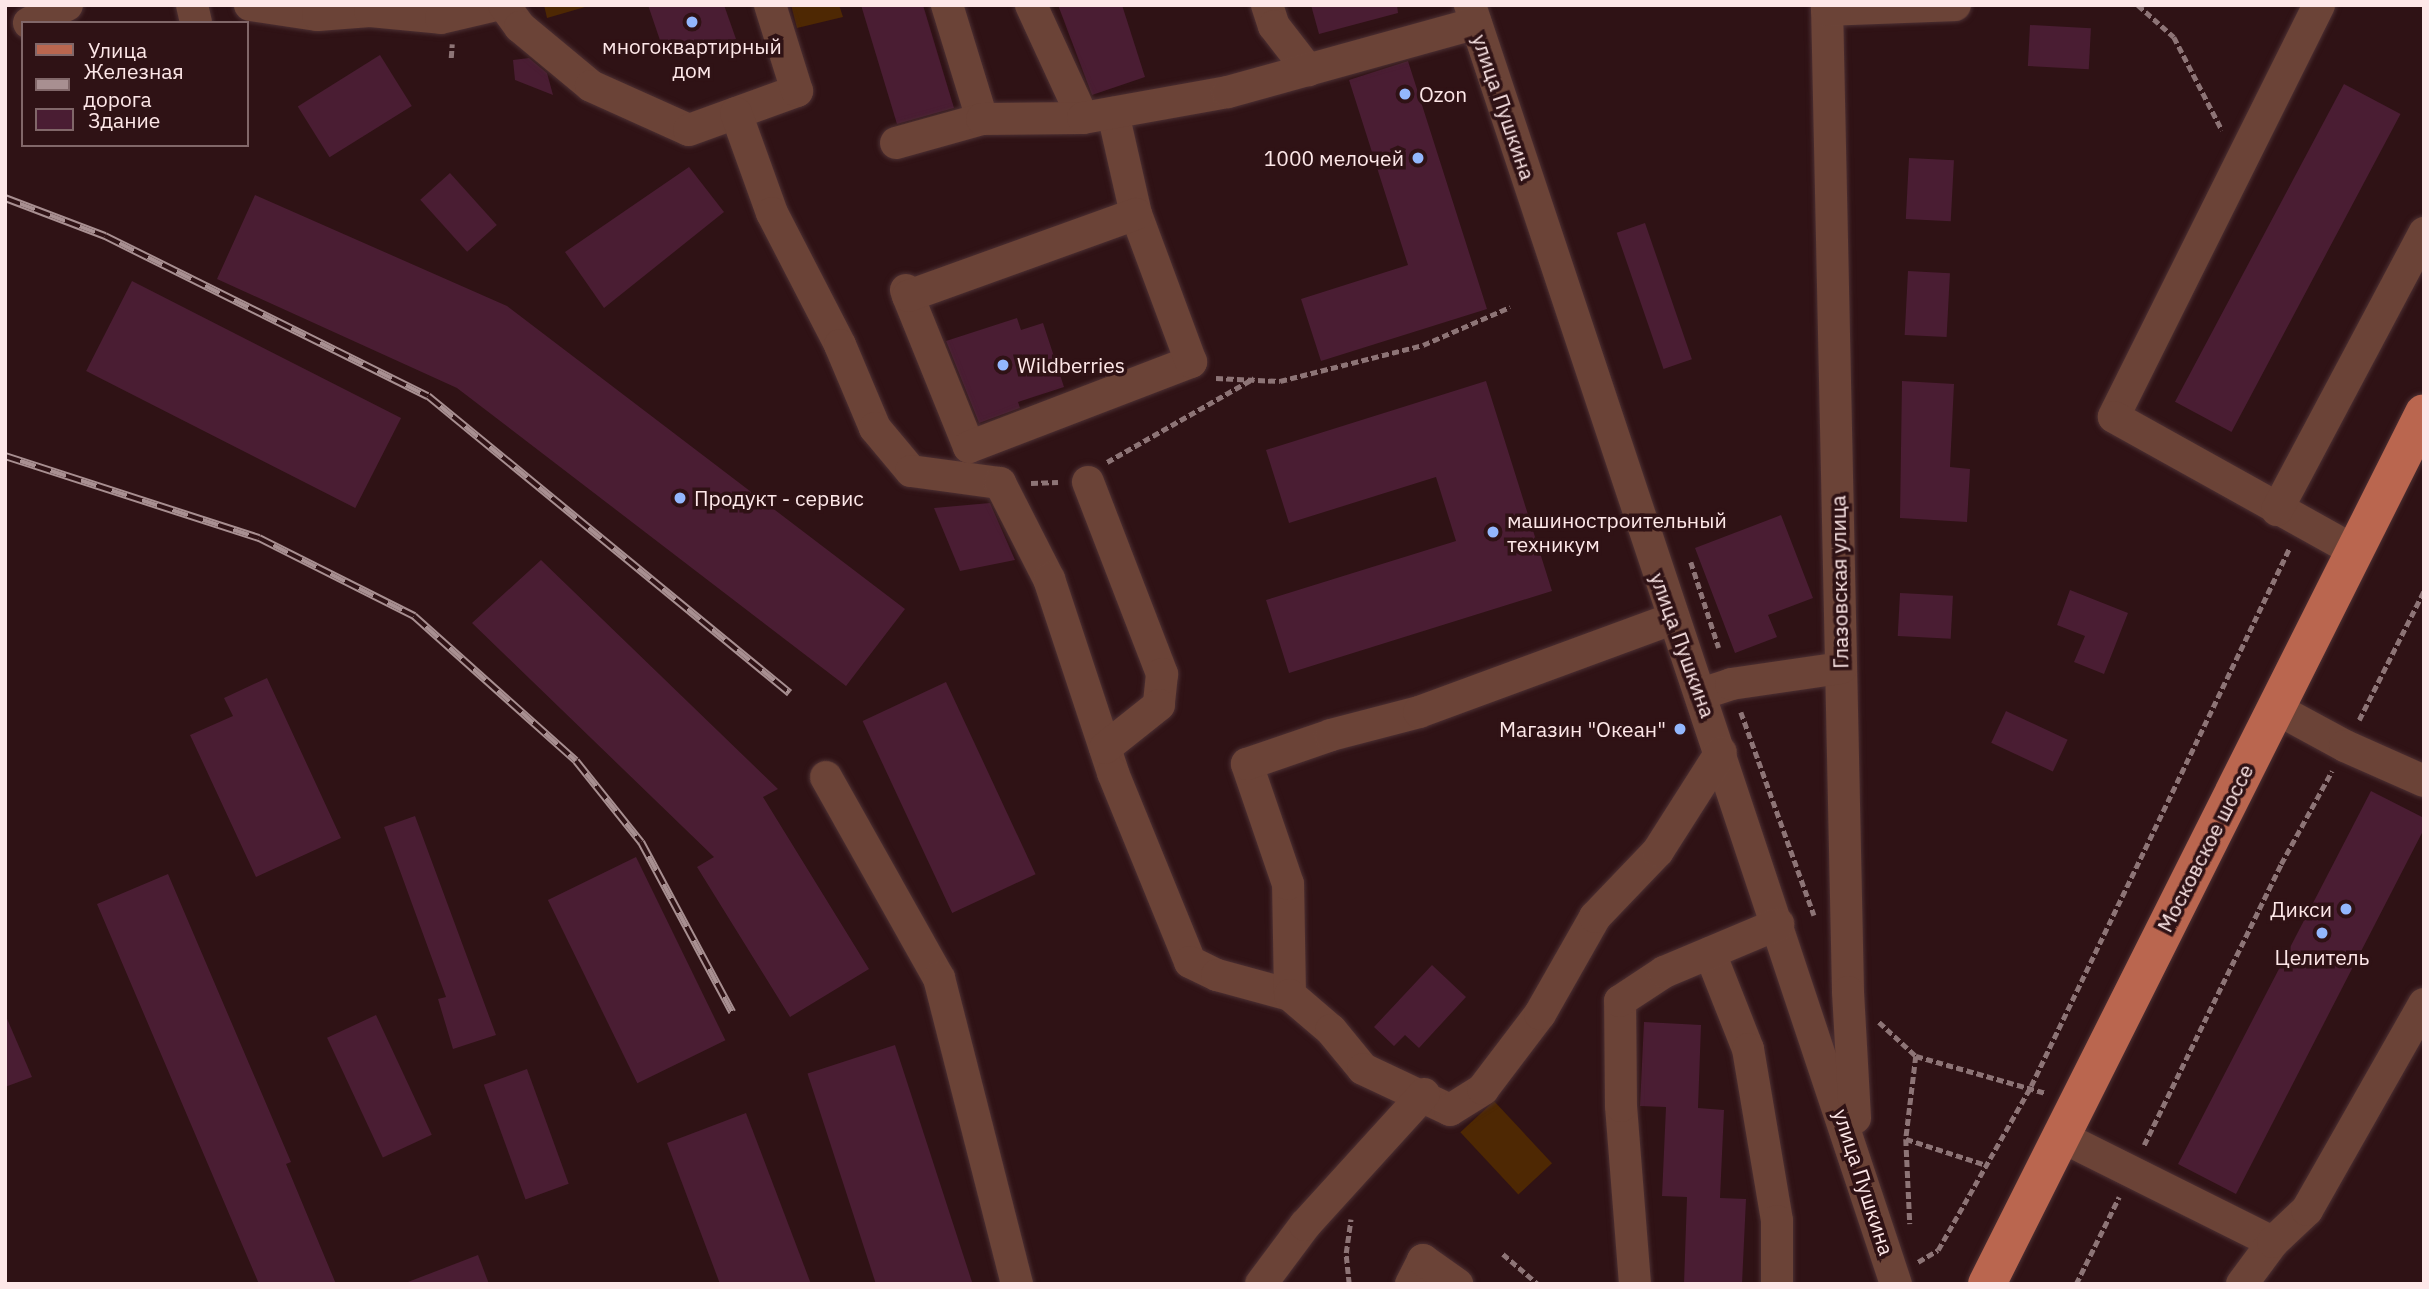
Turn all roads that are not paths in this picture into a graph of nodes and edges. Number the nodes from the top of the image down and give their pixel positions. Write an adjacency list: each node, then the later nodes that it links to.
1 (18, 5): 14 (street)
2 (67, 5): 15 (street)
3 (250, 5): 4 (street)
4 (496, 5)
5 (504, 5): 17 (street)
6 (770, 5): 17 (street)
7 (947, 5): 19 (street)
8 (1031, 5): 18 (street)
9 (1267, 5): 16 (street)
10 (1955, 5): 12 (street)
11 (2319, 5): 25 (street)
12 (1827, 7): 28 (street, Глазовская улица)
13 (1473, 14): 16 (street); 27 (street, улица Пушкина)
14 (26, 21)
15 (31, 21)
16 (1301, 76): 18 (street)
17 (736, 113): 31 (street)
18 (1098, 115): 19 (street); 21 (street)
19 (982, 119): 20 (street)
20 (896, 143)
21 (1136, 214): 21 (street)
22 (2424, 233): 25 (street)
23 (2424, 413): 26 (main road, Московское шоссе)
24 (1088, 481): 31 (street)
25 (2290, 517): 26 (street)
26 (2353, 550): 30 (main road, Московское шоссе)
27 (1672, 618): 29 (street, улица Пушкина); 37 (street)
28 (1841, 668): 29 (street); 41 (street, Глазовская улица)
29 (1701, 694): 32 (street, улица Пушкина)
30 (2275, 708): 34 (street); 40 (main road, Московское шоссе)
31 (1105, 748): 37 (street)
32 (1721, 752): 35 (street, улица Пушкина); 39 (street)
33 (826, 777): 44 (street)
34 (2424, 781)
35 (1778, 924): 36 (street); 41 (street, улица Пушкина)
36 (1710, 953): 48 (street); 49 (street)
37 (1290, 995): 39 (street)
38 (2424, 1004): 42 (street)
39 (1424, 1094): 45 (street)
40 (2067, 1121): 42 (street); 50 (main road, Московское шоссе)
41 (1857, 1158): 43 (street, улица Пушкина)
42 (2273, 1242): 51 (street)
43 (1895, 1281)
44 (1017, 1284)
45 (1261, 1284)
46 (1411, 1284): 47 (street)
47 (1457, 1284)
48 (1635, 1284)
49 (1777, 1284)
50 (1987, 1284)
51 (2242, 1284)

